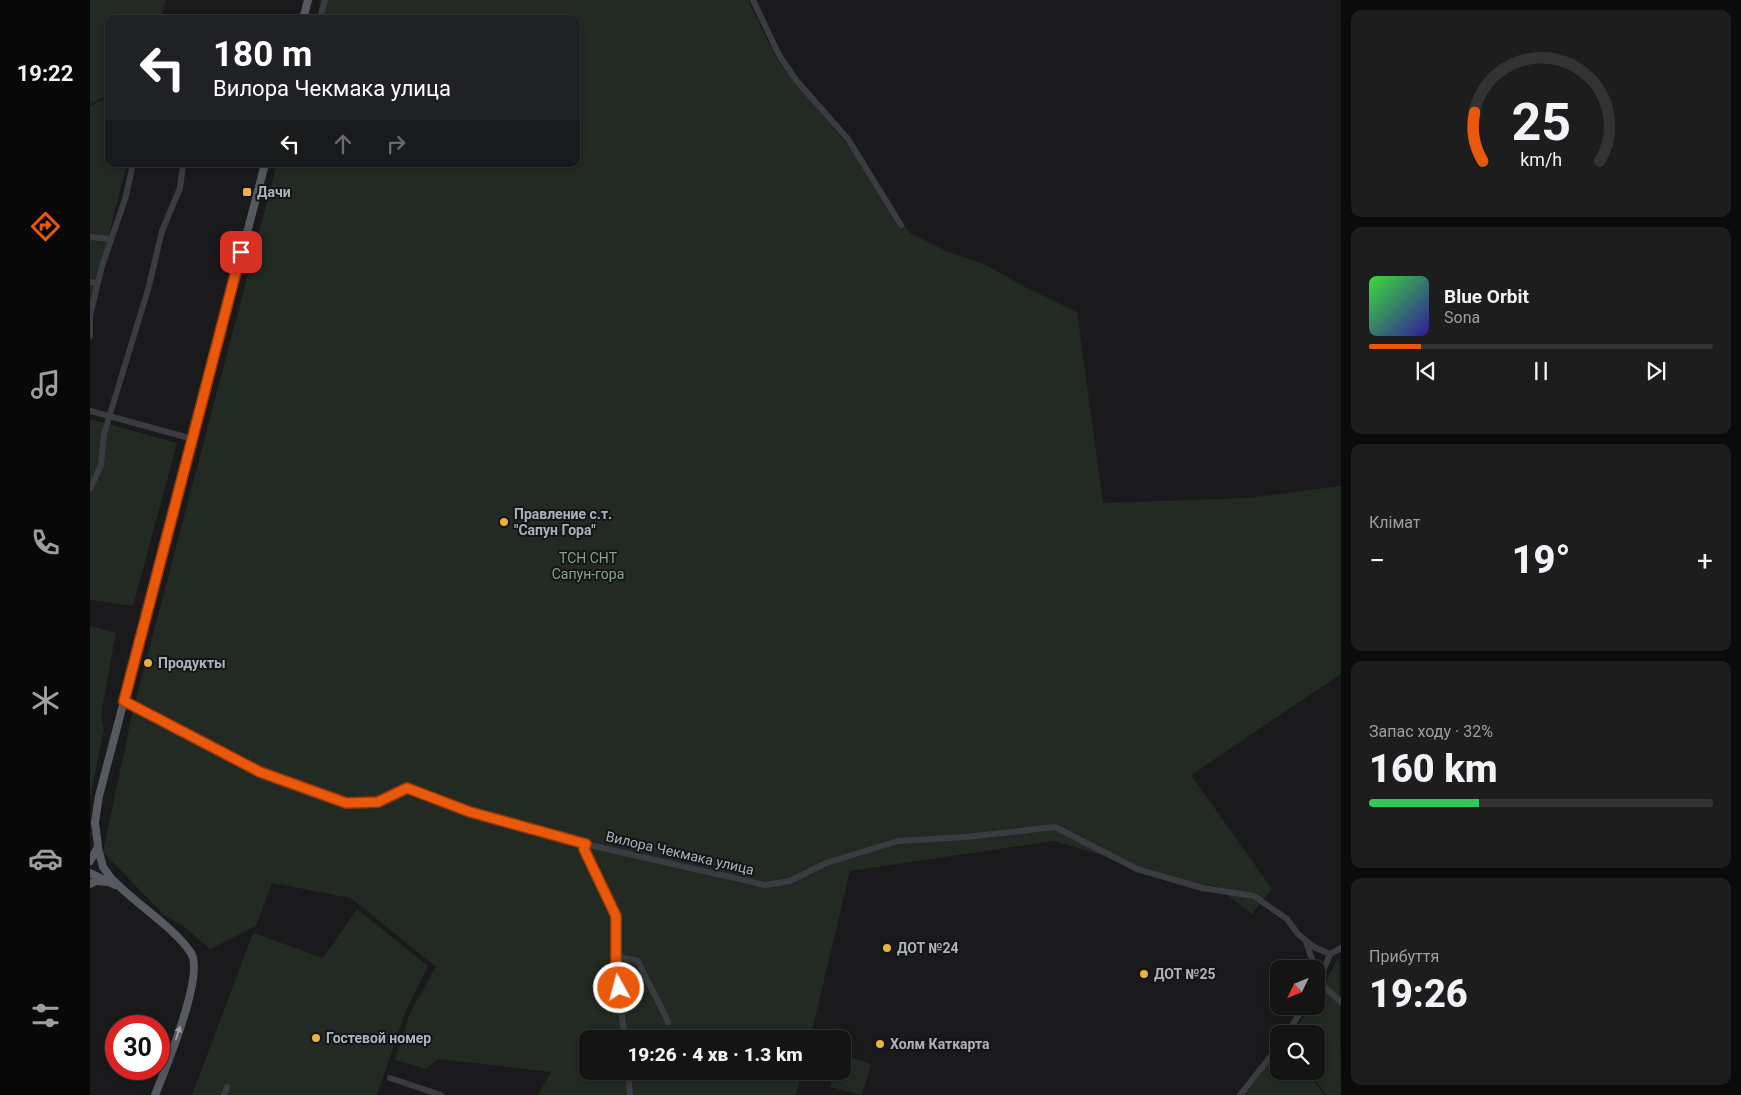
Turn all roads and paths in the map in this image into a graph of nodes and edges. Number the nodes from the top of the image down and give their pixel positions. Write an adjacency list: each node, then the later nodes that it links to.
1 (308, 0): 4 (main road)
2 (325, 0): 5 (street)
3 (753, 0): 9 (street)
4 (304, 15)
5 (321, 15)
6 (132, 167): 11 (street)
7 (184, 167): 16 (street)
8 (264, 167): 17 (main road)
9 (901, 225)
10 (90, 237): 11 (street)
11 (111, 239): 13 (street)
12 (90, 282): 13 (street)
13 (98, 283): 14 (street)
14 (90, 336)
15 (90, 411): 16 (street)
16 (111, 416): 17 (street); 18 (street)
17 (193, 439): 19 (main road)
18 (90, 489)
19 (124, 701): 20 (main road); 24 (street, Вилора Чекмака улица)
20 (99, 796): 21 (main road); 23 (main road)
21 (90, 804)
22 (90, 824): 23 (main road)
23 (96, 833): 25 (main road)
24 (586, 844): 31 (street, Вилора Чекмака улица); 34 (street)
25 (98, 847): 26 (main road); 30 (main road)
26 (92, 859): 27 (main road)
27 (90, 871): 28 (main road)
28 (109, 882): 29 (main road); 30 (main road)
29 (90, 884)
30 (118, 886): 45 (main road, one-way to 30)
31 (1306, 940): 33 (street, Вилора Чекмака улица); 35 (street)
32 (1341, 948): 33 (street)
33 (1330, 954): 36 (street)
34 (616, 956): 39 (street); 40 (street)
35 (1312, 960)
36 (1325, 967)
37 (1325, 990): 38 (street)
38 (1341, 1002)
39 (668, 1022)
40 (624, 1030)
41 (1270, 1057): 49 (street)
42 (390, 1078): 47 (street)
43 (629, 1080): 48 (street)
44 (227, 1086): 46 (street)
45 (155, 1095)
46 (224, 1095)
47 (441, 1095)
48 (630, 1095)
49 (1240, 1095)

